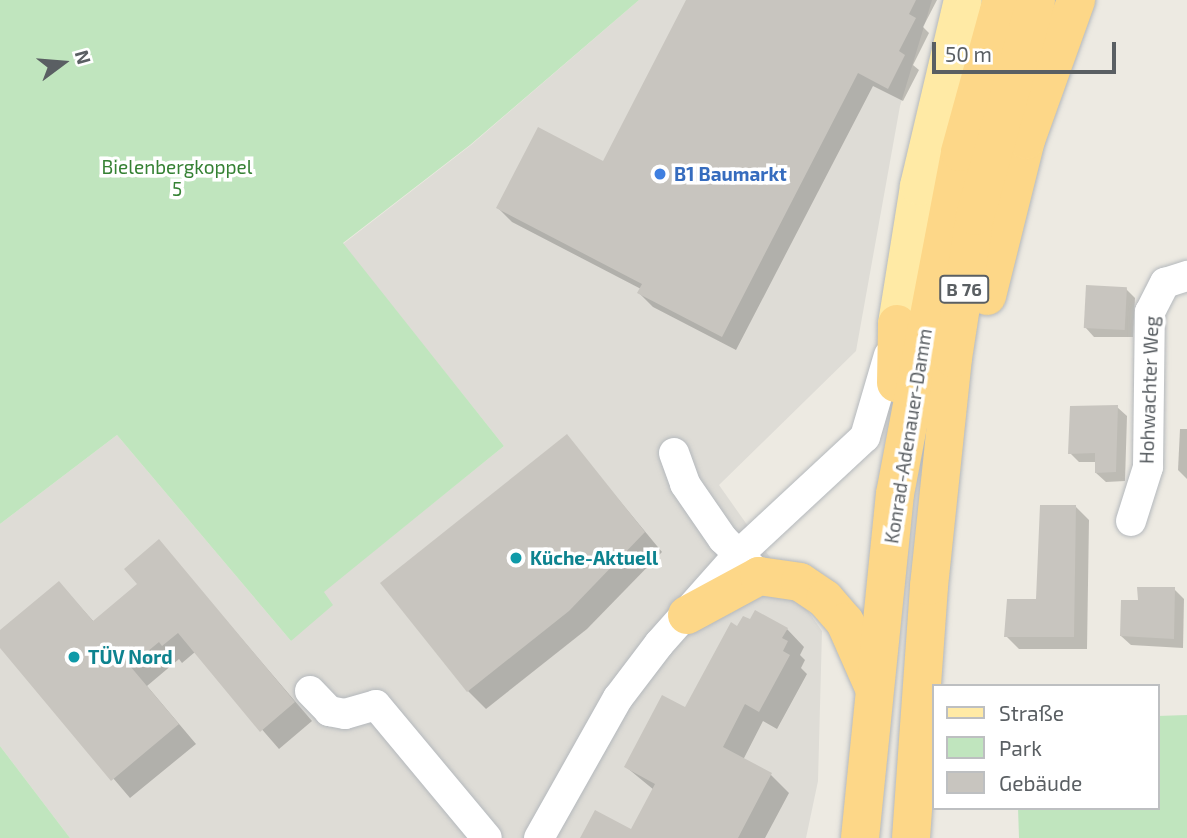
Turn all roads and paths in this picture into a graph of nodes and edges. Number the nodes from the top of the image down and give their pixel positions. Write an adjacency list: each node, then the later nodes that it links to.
1 (963, 0): 6 (main road, Konrad-Adenauer-Damm)
2 (1002, 0): 8 (highway, Konrad-Adenauer-Damm / B 76)
3 (1036, 0): 11 (highway, Konrad-Adenauer-Damm / B 76)
4 (1076, 0): 11 (highway, B 76)
5 (1187, 276): 9 (street, Hohwachter Weg)
6 (897, 324): 8 (highway, B 76); 10 (street)
7 (674, 453): 10 (street)
8 (895, 494): 13 (highway, Konrad-Adenauer-Damm / B 76)
9 (1131, 521)
10 (749, 565): 12 (highway); 13 (highway)
11 (929, 586): 18 (highway, Konrad-Adenauer-Damm / B 76)
12 (687, 615): 16 (street)
13 (874, 689): 17 (highway, Konrad-Adenauer-Damm / B 76)
14 (310, 691): 15 (street)
15 (487, 838)
16 (538, 838)
17 (860, 838)
18 (911, 838)

